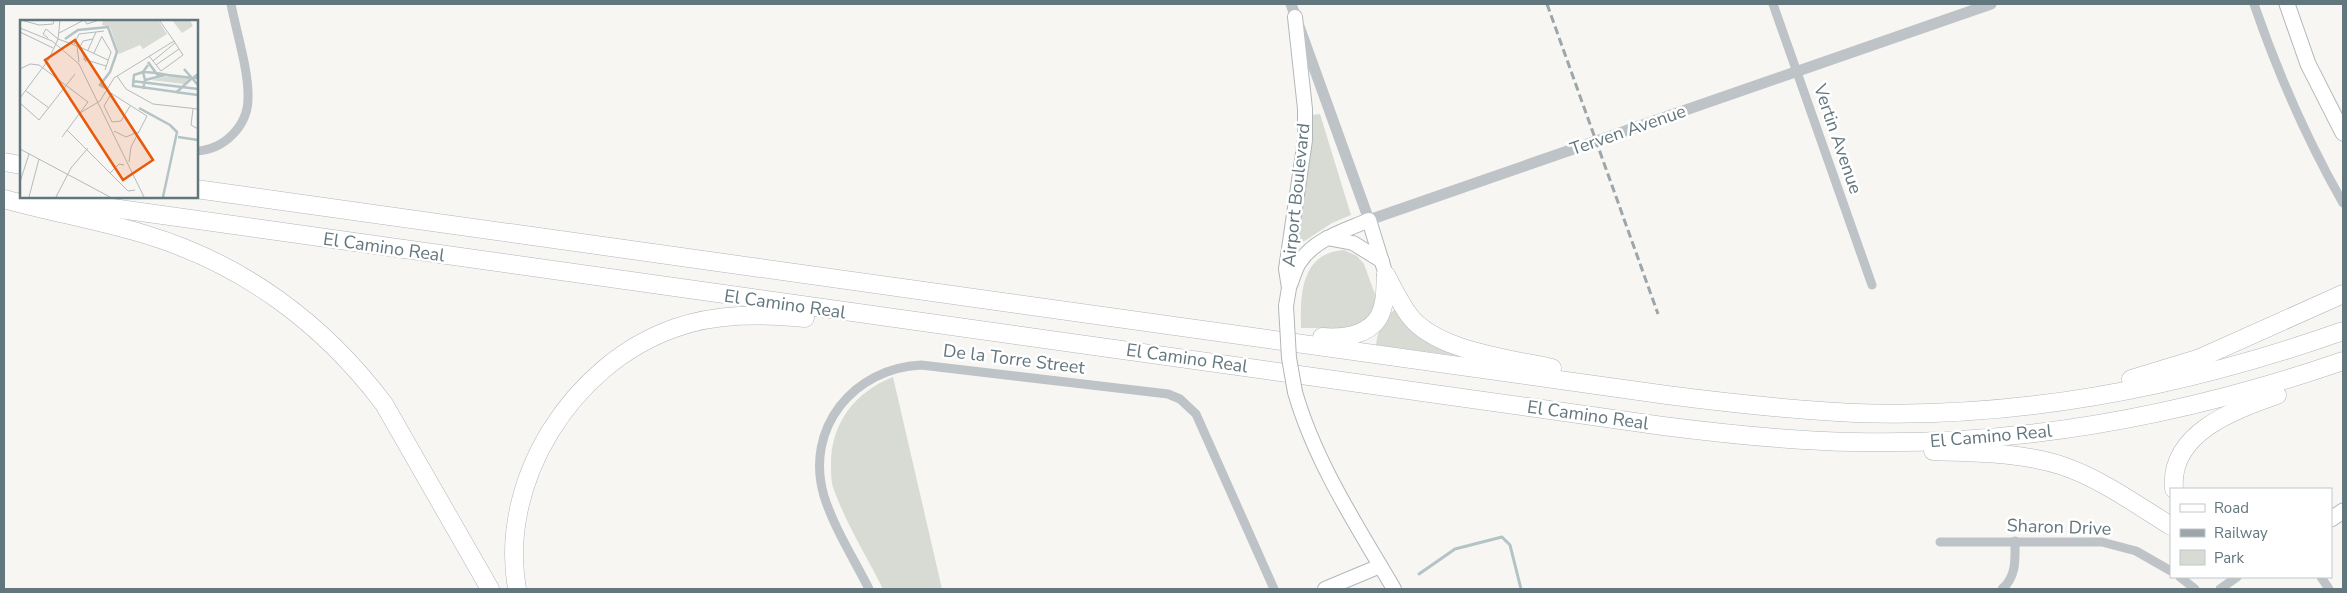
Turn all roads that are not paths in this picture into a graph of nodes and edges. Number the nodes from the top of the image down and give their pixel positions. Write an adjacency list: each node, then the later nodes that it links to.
1 (230, 4): 9 (street)
2 (1773, 4): 7 (street, Vertin Avenue)
3 (1991, 4): 7 (street, Terven Avenue)
4 (2254, 4): 17 (street)
5 (2286, 4): 8 (highway)
6 (1293, 10): 18 (street, Airport Boulevard); 22 (main road, Airport Boulevard)
7 (1798, 72): 18 (street, Terven Avenue); 21 (street, Vertin Avenue)
8 (2343, 133)
9 (198, 150)
10 (4, 162): 11 (highway)
11 (20, 165)
12 (198, 189): 25 (highway, El Camino Real)
13 (4, 193): 14 (highway)
14 (20, 196)
15 (40, 198): 24 (highway, El Camino Real)
16 (4, 200): 42 (highway)
17 (2343, 203)
18 (1369, 220): 19 (main road, Terven Avenue); 20 (main road)
19 (1327, 238): 20 (main road); 22 (main road, Terven Avenue)
20 (1384, 268): 25 (highway); 28 (highway)
21 (1872, 285)
22 (1289, 288): 37 (main road, Airport Boulevard, bridge)
23 (2343, 294): 29 (highway)
24 (873, 316): 30 (highway, El Camino Real); 43 (highway)
25 (1208, 330): 28 (highway, El Camino Real)
26 (2343, 331): 29 (highway, El Camino Real)
27 (2343, 362): 30 (highway, El Camino Real); 31 (highway)
28 (1667, 395): 29 (highway, El Camino Real)
29 (1981, 410)
30 (1856, 442): 34 (highway)
31 (2174, 488)
32 (2343, 511): 33 (highway)
33 (2332, 518)
34 (2170, 525)
35 (2015, 541): 36 (street, Sharon Drive); 38 (street, Sharon Drive); 48 (street)
36 (1940, 542)
37 (1380, 566): 46 (main road); 47 (main road, Airport Boulevard)
38 (2170, 570)
39 (2181, 578): 49 (street)
40 (2236, 578): 50 (street)
41 (2322, 578): 51 (street)
42 (490, 589)
43 (517, 589)
44 (869, 589): 45 (street, De la Torre Street)
45 (1274, 589)
46 (1325, 589)
47 (1394, 589)
48 (2002, 589)
49 (2195, 589)
50 (2220, 589)
51 (2329, 589)

